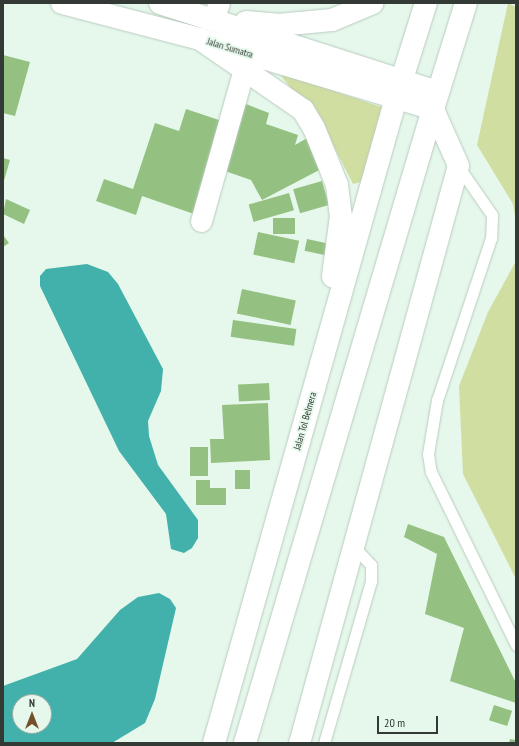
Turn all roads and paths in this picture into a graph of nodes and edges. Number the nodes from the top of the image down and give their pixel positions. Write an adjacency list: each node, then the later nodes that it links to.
1 (62, 3): 7 (main road, Jalan Sumatra)
2 (160, 3): 6 (main road, Jalan Sumatra)
3 (373, 3): 6 (main road)
4 (426, 3): 9 (main road)
5 (466, 3): 10 (main road)
6 (216, 12): 9 (main road, Jalan Sumatra)
7 (200, 39): 8 (main road); 9 (main road, Jalan Sumatra)
8 (244, 69): 12 (street); 13 (main road)
9 (399, 90): 10 (main road, Jalan Sumatra); 13 (main road, Jalan Tol Belmera)
10 (435, 100): 11 (street); 17 (main road)
11 (458, 165): 14 (street); 15 (lane)
12 (201, 221)
13 (312, 396): 16 (main road, Jalan Tol Belmera)
14 (354, 547): 18 (street); 19 (lane)
15 (516, 645)
16 (214, 743)
17 (245, 743)
18 (299, 743)
19 (324, 743)

